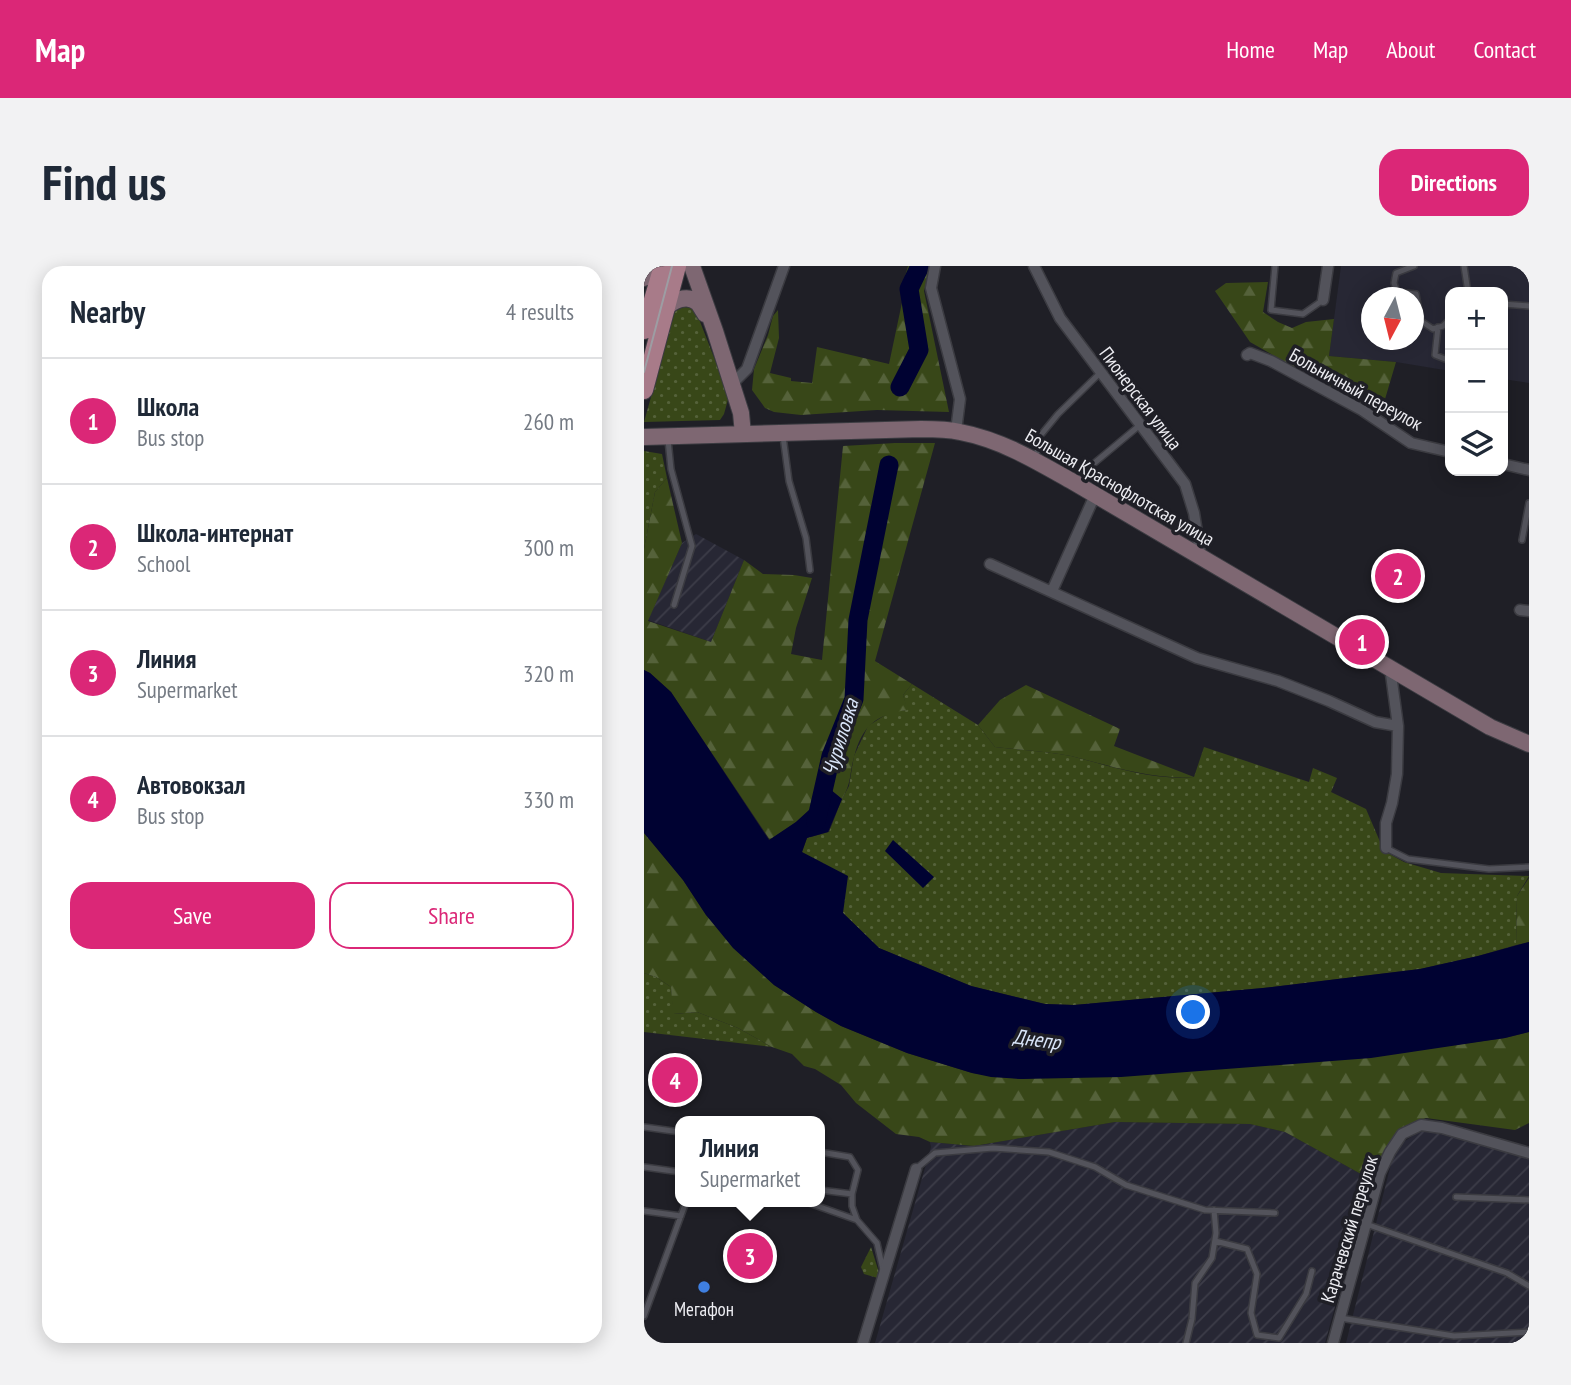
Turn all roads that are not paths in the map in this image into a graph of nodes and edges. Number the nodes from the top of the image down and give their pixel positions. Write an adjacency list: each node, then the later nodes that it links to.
1 (654, 266): 12 (main road)
2 (663, 266): 18 (main road)
3 (677, 266): 17 (main road)
4 (692, 266): 21 (main road)
5 (785, 266): 25 (street)
6 (935, 266): 28 (street)
7 (1034, 266): 24 (street, Пионерская улица)
8 (1275, 266): 14 (lane)
9 (1328, 266): 14 (street)
10 (1414, 266): 20 (lane)
11 (1464, 266): 13 (lane)
12 (644, 278)
13 (1467, 287)
14 (1323, 300)
15 (1508, 304): 16 (lane)
16 (1529, 306)
17 (664, 310): 21 (main road); 26 (main road)
18 (645, 316)
19 (1445, 324): 20 (lane)
20 (1438, 327): 23 (lane)
21 (715, 331): 25 (main road)
22 (1247, 355): 33 (street, Больничный переулок)
23 (1445, 359)
24 (1100, 373): 27 (street, Пионерская улица); 34 (lane)
25 (732, 384): 30 (main road)
26 (644, 390)
27 (1140, 425): 37 (lane); 41 (street, Пионерская улица)
28 (956, 431): 29 (main road, Большая Краснофлотская улица); 34 (main road, Большая Краснофлотская улица)
29 (783, 433): 30 (main road, Большая Краснофлотская улица); 43 (lane)
30 (743, 434): 31 (main road, Большая Краснофлотская улица)
31 (668, 436): 32 (main road, Большая Краснофлотская улица); 45 (lane)
32 (644, 437)
33 (1445, 451)
34 (1035, 461): 37 (main road, Большая Краснофлотская улица)
35 (1508, 465): 36 (street)
36 (1529, 470)
37 (1075, 483): 38 (main road, Большая Краснофлотская улица)
38 (1096, 495): 41 (main road, Большая Краснофлотская улица); 44 (street)
39 (1529, 503): 40 (lane)
40 (1522, 540)
41 (1201, 558): 46 (main road, Большая Краснофлотская улица)
42 (990, 564): 44 (street)
43 (810, 570)
44 (1052, 591): 47 (street)
45 (674, 605)
46 (1390, 667): 47 (street); 48 (main road, Большая Краснофлотская улица)
47 (1398, 726): 49 (street)
48 (1529, 744)
49 (1386, 848): 50 (lane)
50 (1529, 867)
51 (644, 1127): 52 (lane)
52 (675, 1131)
53 (825, 1153): 59 (lane)
54 (1529, 1153): 69 (street, Карачевский переулок)
55 (644, 1167): 57 (lane)
56 (916, 1168): 64 (lane); 72 (street)
57 (675, 1171)
58 (825, 1191): 59 (lane)
59 (852, 1194): 68 (lane)
60 (1456, 1197): 61 (lane)
61 (1529, 1200)
62 (684, 1207): 67 (lane)
63 (820, 1207): 68 (lane)
64 (1214, 1210): 66 (lane); 70 (lane)
65 (644, 1211): 67 (lane)
66 (1275, 1213)
67 (681, 1216): 74 (lane)
68 (857, 1220): 72 (lane)
69 (1366, 1224): 73 (lane); 75 (street, Карачевский переулок)
70 (1215, 1241): 71 (lane); 78 (lane)
71 (1311, 1271)
72 (884, 1276): 77 (street)
73 (1529, 1286)
74 (644, 1316)
75 (1340, 1318): 76 (lane); 79 (street, Карачевский переулок)
76 (1529, 1332)
77 (863, 1343)
78 (1186, 1343)
79 (1333, 1343)

